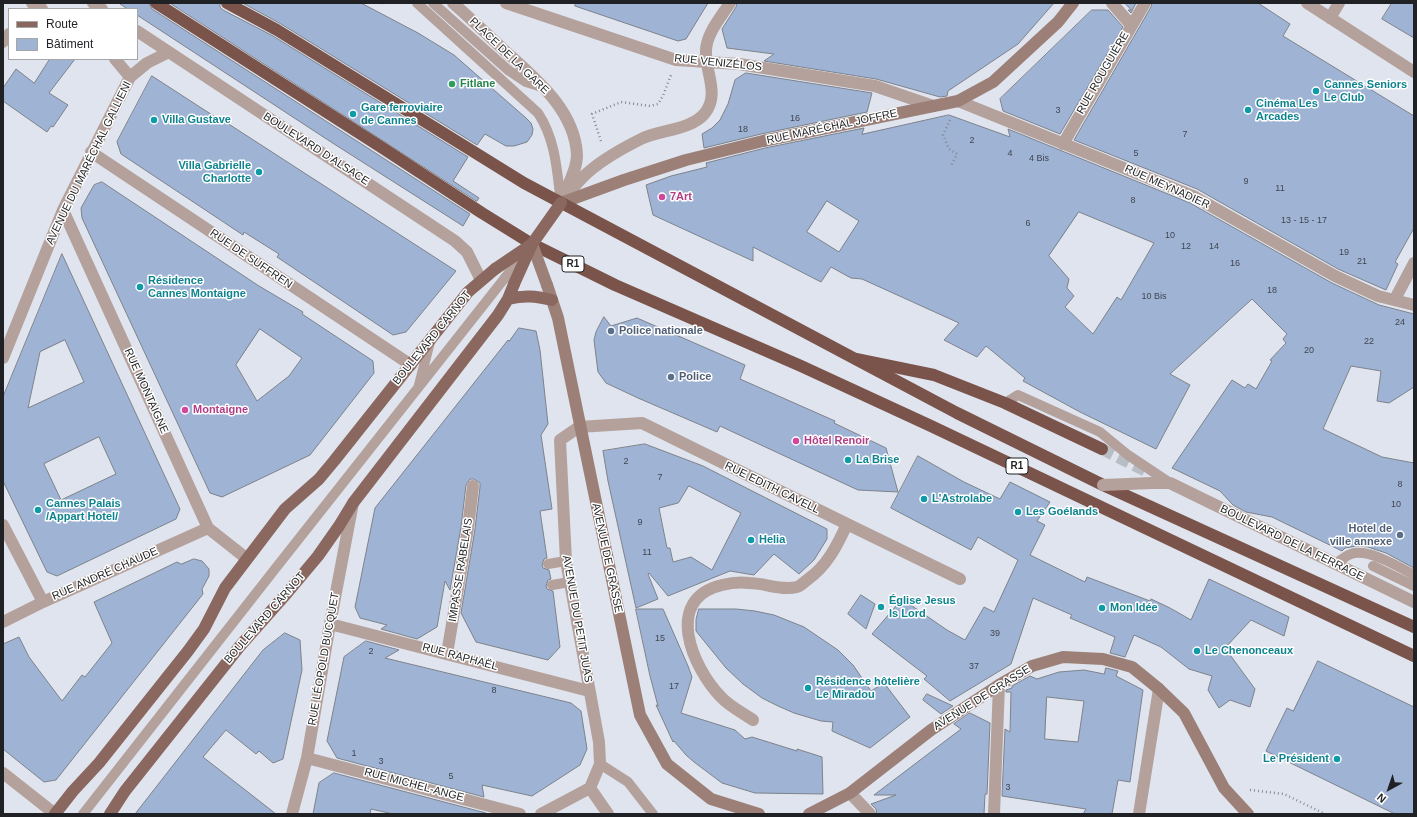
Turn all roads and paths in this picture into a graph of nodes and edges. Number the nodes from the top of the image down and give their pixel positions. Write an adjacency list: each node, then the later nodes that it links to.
1 (156, 3): 33 (highway, R1)
2 (227, 3): 31 (highway, R1)
3 (417, 3): 31 (lane)
4 (433, 3): 24 (lane)
5 (453, 3): 14 (street, PLACE DE LA GARE)
6 (471, 3): 14 (street)
7 (506, 3): 20 (street, RUE VENIZÉLOS)
8 (730, 3): 20 (street)
9 (1073, 3): 25 (street, RUE MARÉCHAL JOFFRE)
10 (1112, 3): 16 (street)
11 (1145, 3): 16 (street, RUE ROUGUIÈRE)
12 (1307, 3): 15 (street)
13 (1339, 3): 15 (street)
14 (465, 14): 24 (street, PLACE DE LA GARE)
15 (1330, 18): 21 (street)
16 (1131, 25): 27 (street, RUE ROUGUIÈRE)
17 (138, 33): 18 (street, BOULEVARD D'ALSACE)
18 (169, 52): 23 (street, AVENUE DU MARÉCHAL GALLIENI); 35 (street, BOULEVARD D'ALSACE)
19 (116, 60): 23 (street)
20 (707, 62): 26 (street, RUE VENIZÉLOS); 29 (street)
21 (1414, 72)
22 (671, 77): 29 (path)
23 (130, 78): 28 (street, AVENUE DU MARÉCHAL GALLIENI)
24 (545, 88): 31 (street, PLACE DE LA GARE)
25 (958, 101): 26 (street, RUE MARÉCHAL JOFFRE); 27 (street, RUE MEYNADIER); 30 (path)
26 (933, 106): 31 (street, RUE MARÉCHAL JOFFRE)
27 (1063, 144): 39 (street, RUE MEYNADIER)
28 (91, 152): 32 (street, AVENUE DU MARÉCHAL GALLIENI); 44 (street, RUE DE SUFFREN)
29 (608, 157): 31 (street)
30 (951, 166)
31 (561, 203): 33 (main road, bridge); 43 (highway, R1)
32 (63, 210): 42 (street, AVENUE DU MARÉCHAL GALLIENI); 55 (street, RUE MONTAIGNE)
33 (532, 244): 35 (main road, BOULEVARD CARNOT, bridge); 36 (main road, BOULEVARD CARNOT, bridge); 38 (street, AVENUE DE GRASSE, bridge); 72 (highway, R1)
34 (1414, 263): 39 (street)
35 (481, 280): 41 (main road, BOULEVARD CARNOT)
36 (509, 281): 37 (main road, BOULEVARD CARNOT); 45 (lane)
37 (508, 299): 38 (main road); 52 (main road, BOULEVARD CARNOT)
38 (552, 300): 47 (street, AVENUE DE GRASSE)
39 (1395, 300): 40 (street, RUE MEYNADIER)
40 (1414, 305)
41 (430, 341): 44 (main road, BOULEVARD CARNOT); 45 (lane)
42 (3, 358)
43 (856, 359): 46 (highway, bridge); 50 (highway, R1)
44 (410, 365): 56 (main road, BOULEVARD CARNOT)
45 (418, 388): 84 (lane)
46 (1005, 403): 48 (highway, bridge); 49 (lane, BOULEVARD DE LA FERRAGE)
47 (579, 427): 53 (street, RUE EDITH CAVELL); 57 (street, AVENUE DU PETIT JUAS); 91 (street, AVENUE DE GRASSE)
48 (1102, 449)
49 (1170, 483): 50 (street, BOULEVARD DE LA FERRAGE, bridge); 59 (street, BOULEVARD DE LA FERRAGE)
50 (1103, 485): 70 (highway, R1)
51 (473, 486): 71 (street, IMPASSE RABELAIS)
52 (353, 503): 69 (street, RUE LÉOPOLD BUCQUET); 85 (main road, BOULEVARD CARNOT)
53 (847, 524): 62 (street, RUE EDITH CAVELL); 76 (street)
54 (3, 525): 66 (street)
55 (208, 528): 56 (street, RUE MONTAIGNE); 66 (street, RUE ANDRÉ CHAUDE)
56 (246, 558): 83 (main road, BOULEVARD CARNOT)
57 (566, 561): 58 (lane); 63 (street, AVENUE DU PETIT JUAS)
58 (548, 564)
59 (1335, 564): 61 (lane); 67 (street, BOULEVARD DE LA FERRAGE)
60 (1373, 566): 65 (lane)
61 (1414, 575)
62 (960, 579)
63 (570, 582): 64 (lane); 75 (street, AVENUE DU PETIT JUAS)
64 (552, 585)
65 (1414, 586)
66 (43, 602): 68 (street, RUE ANDRÉ CHAUDE)
67 (1414, 602)
68 (3, 622)
69 (330, 624): 71 (street, RUE RAPHAËL); 77 (street, RUE LÉOPOLD BUCQUET)
70 (1414, 627)
71 (448, 654): 75 (street, RUE RAPHAËL)
72 (1414, 656)
73 (999, 685): 74 (street, AVENUE DE GRASSE); 81 (street, AVENUE DE GRASSE); 94 (street)
74 (1159, 689): 82 (street, AVENUE DE GRASSE); 95 (street)
75 (589, 691): 78 (street, AVENUE DU PETIT JUAS)
76 (753, 720)
77 (307, 758): 86 (street, RUE LÉOPOLD BUCQUET); 87 (street, RUE MICHEL-ANGE)
78 (600, 764): 80 (street, AVENUE DU PETIT JUAS); 90 (lane)
79 (3, 773): 83 (street)
80 (590, 788): 88 (street); 89 (street)
81 (850, 793): 92 (street, AVENUE DE GRASSE); 93 (street)
82 (1230, 794): 96 (street, AVENUE DE GRASSE); 97 (path)
83 (55, 814)
84 (83, 814)
85 (110, 814)
86 (292, 814)
87 (520, 814)
88 (540, 814)
89 (608, 814)
90 (653, 814)
91 (759, 814)
92 (810, 814)
93 (870, 814)
94 (994, 814)
95 (1139, 814)
96 (1248, 814)
97 (1324, 814)

